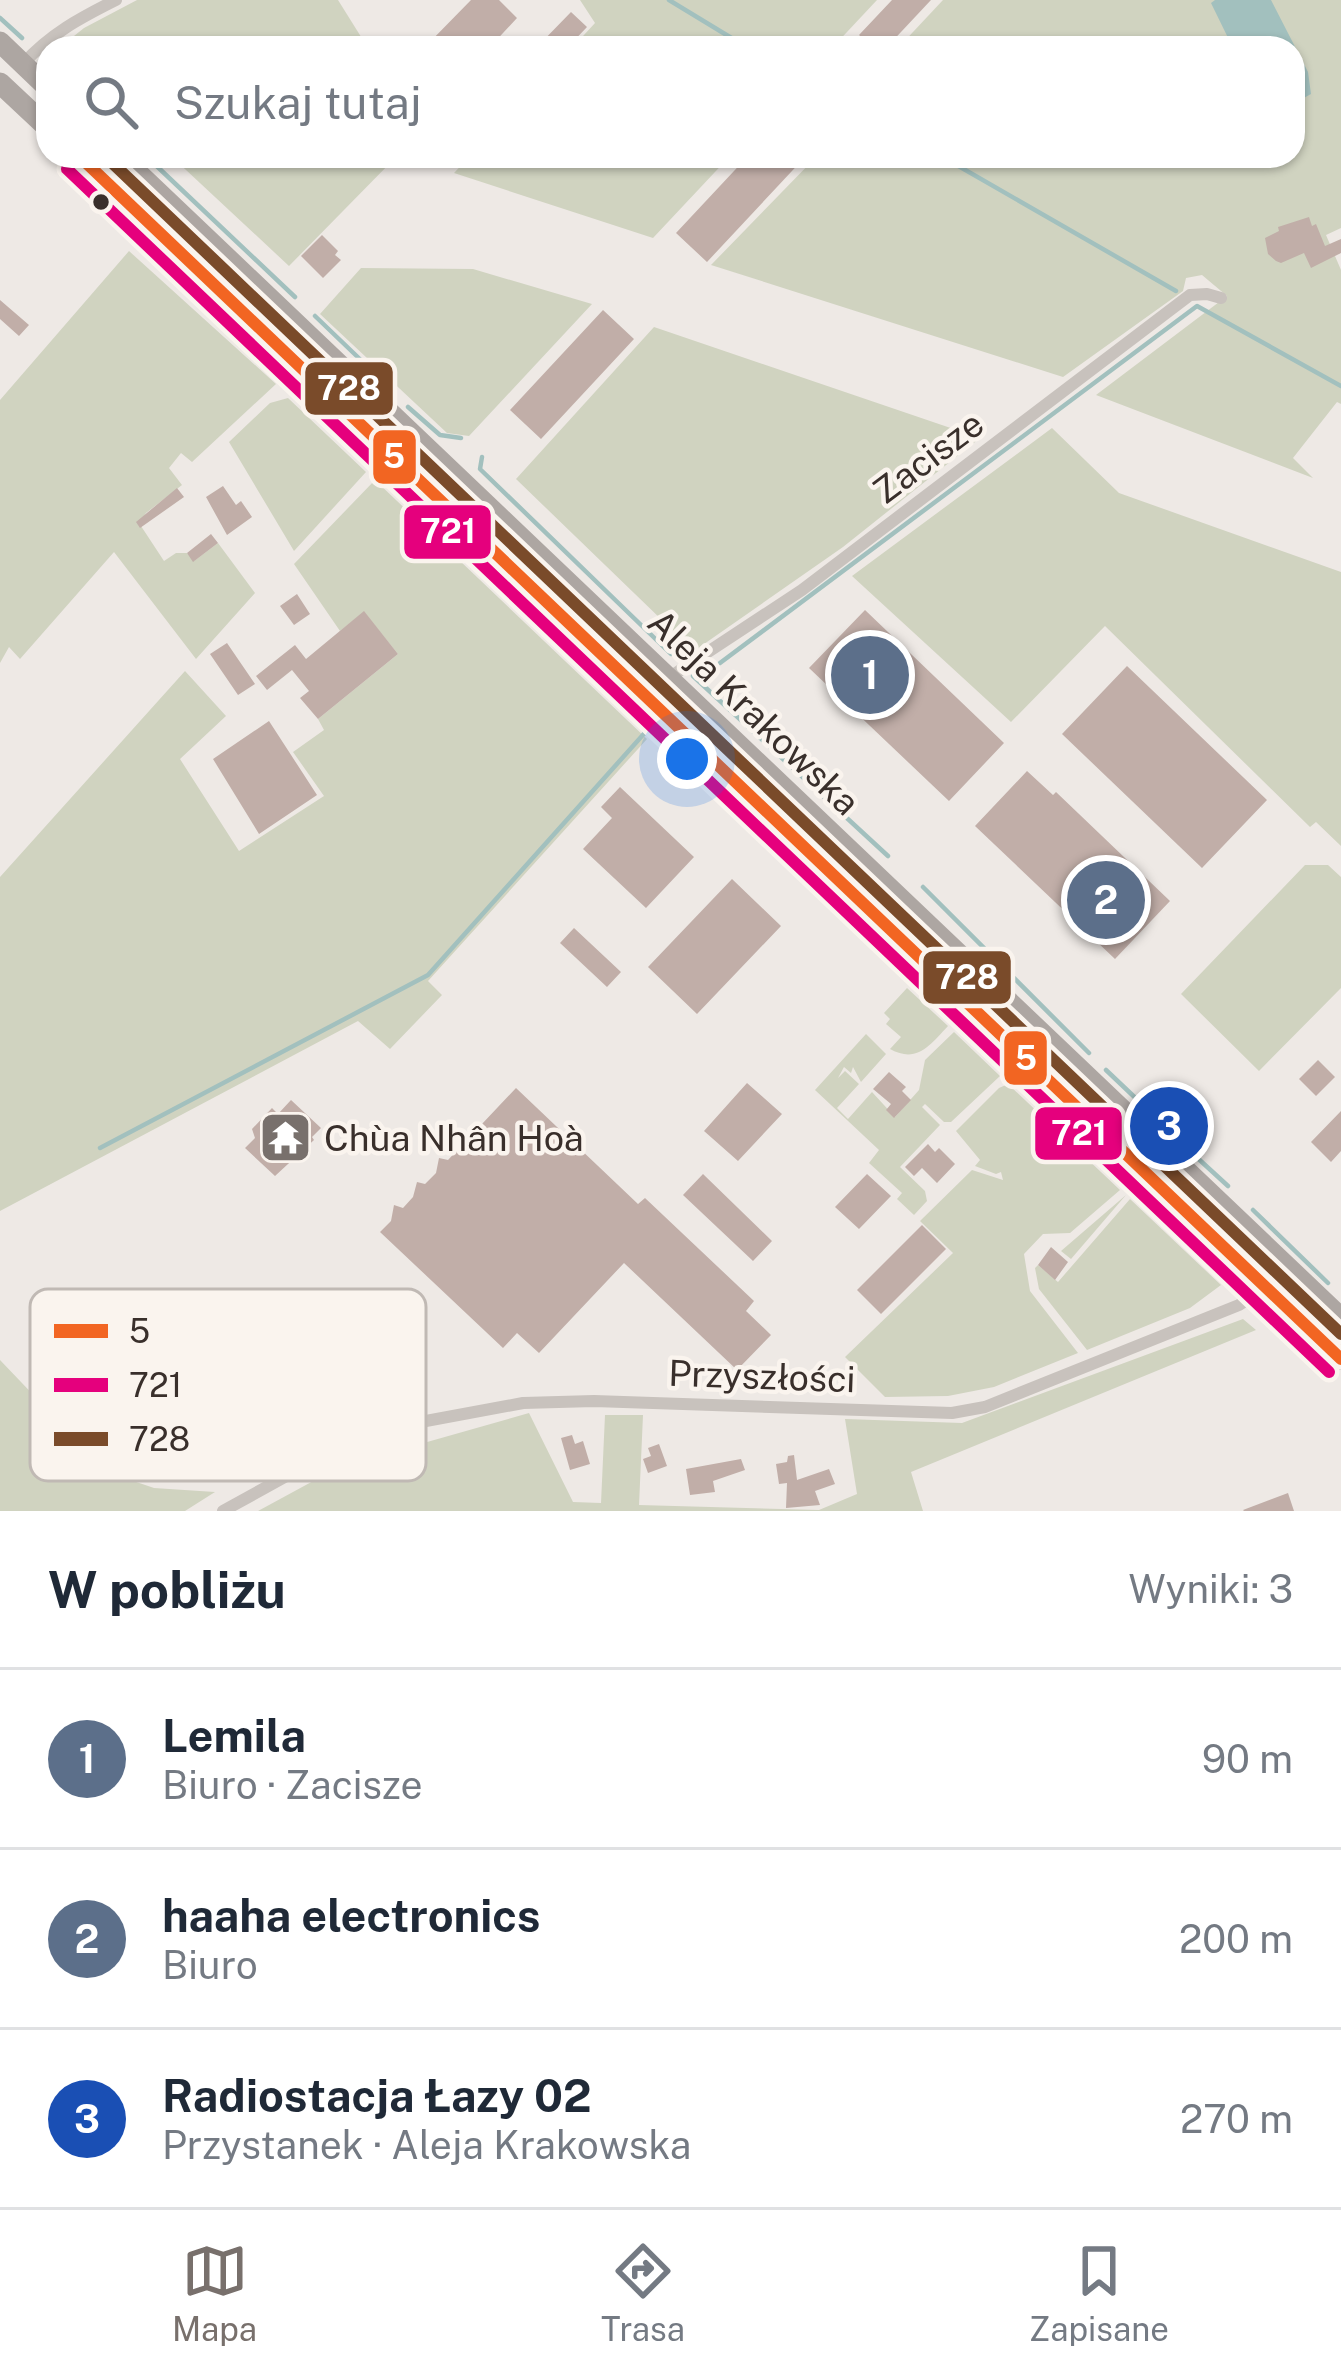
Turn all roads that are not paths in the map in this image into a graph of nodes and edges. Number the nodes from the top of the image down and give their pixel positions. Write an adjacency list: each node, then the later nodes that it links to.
1 (116, 0): 2 (street)
2 (53, 36)
3 (0, 42): 5 (main road)
4 (36, 52): 5 (street)
5 (23, 64): 6 (main road)
6 (36, 76)
7 (0, 83): 8 (main road)
8 (36, 117)
9 (92, 168): 14 (main road, Aleja Krakowska)
10 (133, 168): 12 (main road, Aleja Krakowska)
11 (1221, 298): 12 (street, Zacisze)
12 (670, 677): 13 (main road, Aleja Krakowska)
13 (1291, 1271): 14 (street, Przyszłości); 15 (main road, Aleja Krakowska)
14 (1268, 1289): 16 (main road, Aleja Krakowska); 17 (street, Przyszłości)
15 (1341, 1318)
16 (1341, 1359)
17 (426, 1421)
18 (277, 1481): 19 (street, Przyszłości)
19 (223, 1511)

